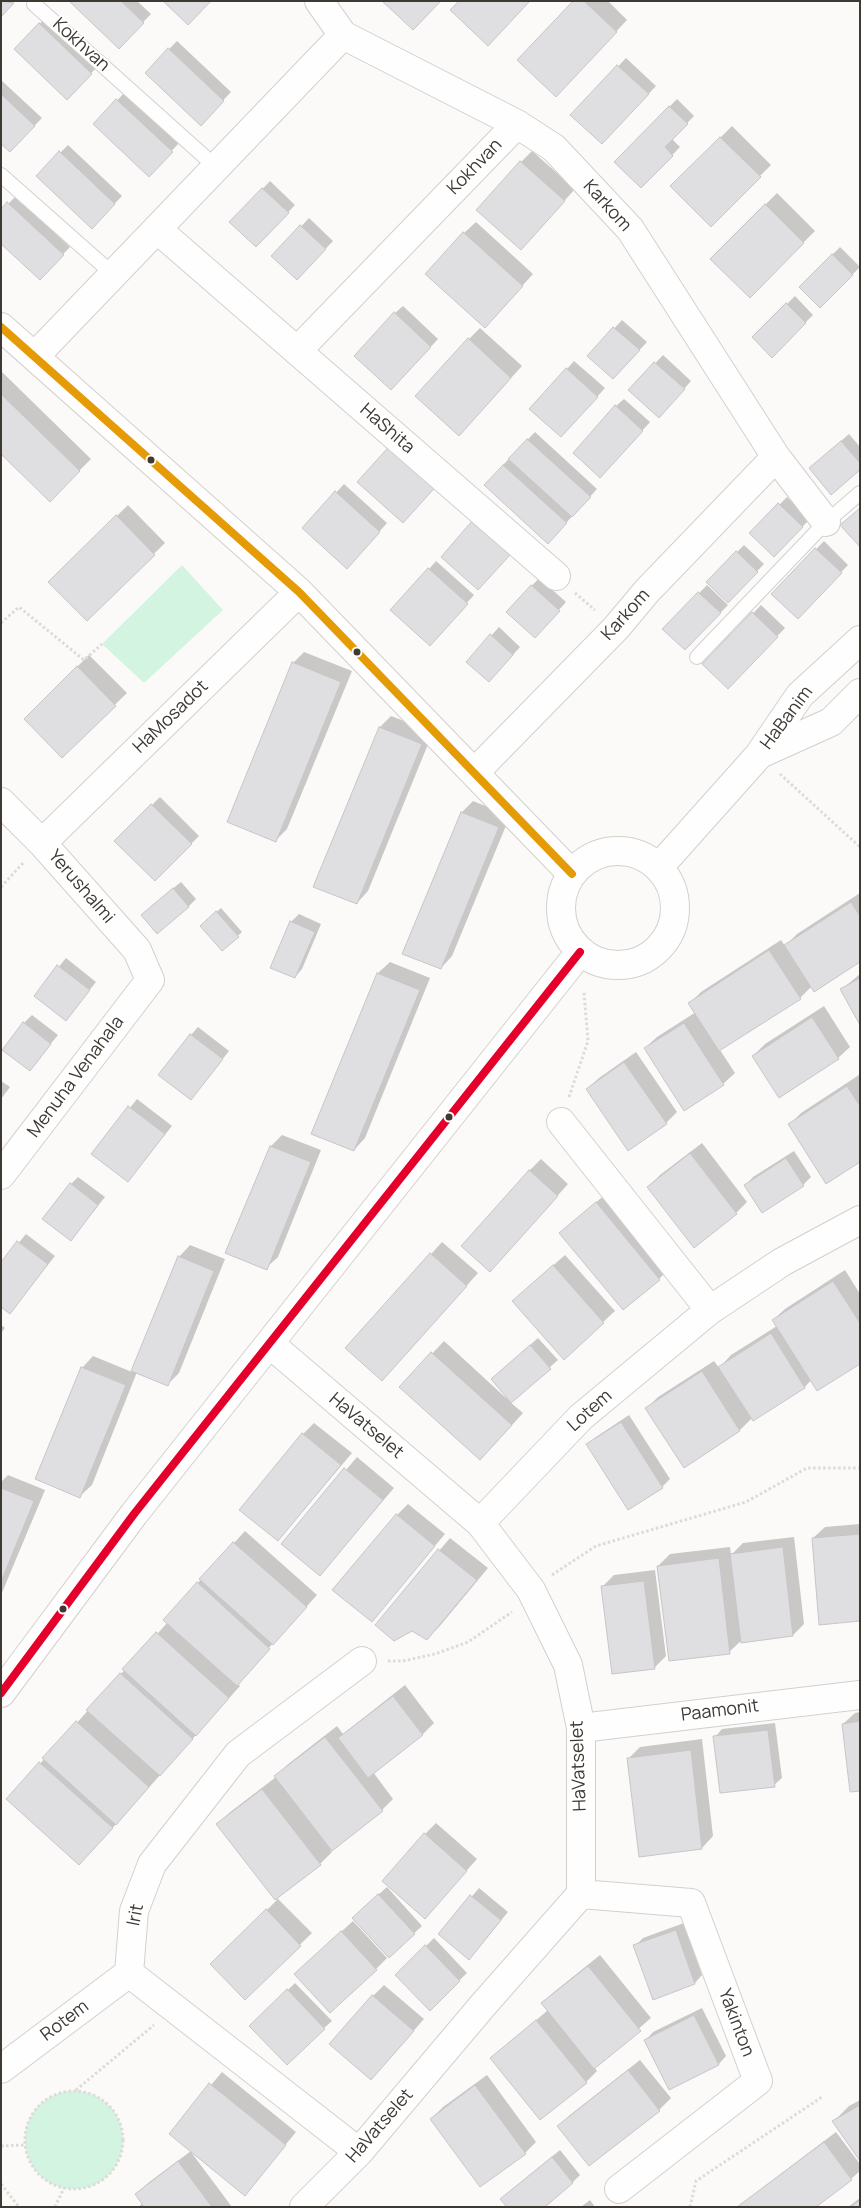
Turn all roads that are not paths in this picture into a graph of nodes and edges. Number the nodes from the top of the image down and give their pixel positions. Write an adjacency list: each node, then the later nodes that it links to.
1 (319, 1): 3 (street, Kokhvan)
2 (34, 4): 5 (lane, Kokhvan)
3 (343, 35): 4 (street, Kokhvan); 5 (street)
4 (517, 124): 10 (street, Kokhvan); 12 (street, Karkom)
5 (216, 167): 7 (street)
6 (1, 176): 8 (lane)
7 (158, 230): 8 (street); 10 (street, HaShita)
8 (114, 275): 11 (street)
9 (1, 328): 11 (street)
10 (297, 351): 15 (street, HaShita)
11 (35, 356): 16 (street)
12 (776, 457): 14 (street, Karkom); 21 (street, Karkom)
13 (860, 493): 14 (lane)
14 (826, 522): 18 (lane)
15 (556, 576)
16 (300, 592): 21 (street); 23 (street, HaMosadot)
17 (860, 640): 20 (street, HaBanim)
18 (697, 656)
19 (860, 693): 20 (street, HaBanim)
20 (759, 755): 24 (street, HaBanim)
21 (475, 772): 25 (street)
22 (1, 802): 23 (street, Yerushalmi)
23 (42, 843): 27 (street, Yerushalmi)
24 (659, 867): 25 (street); 26 (street)
25 (572, 874): 26 (street)
26 (580, 952): 32 (street)
27 (150, 980): 29 (street, Menuha Venahala)
28 (561, 1122): 31 (street)
29 (1, 1175)
30 (860, 1220): 31 (street, Lotem)
31 (710, 1310): 33 (street, Lotem)
32 (270, 1344): 33 (street, HaVatselet); 35 (street)
33 (480, 1523): 37 (street, HaVatselet)
34 (362, 1660): 39 (street, Irit)
35 (1, 1693)
36 (860, 1695): 37 (street, Paamonit)
37 (581, 1728): 38 (street, HaVatselet)
38 (581, 1894): 41 (street, HaVatselet); 42 (street, Yakinton)
39 (129, 1974): 40 (street, Rotem); 41 (street)
40 (1, 2068)
41 (358, 2152): 43 (street, HaVatselet)
42 (619, 2189)
43 (304, 2207)

